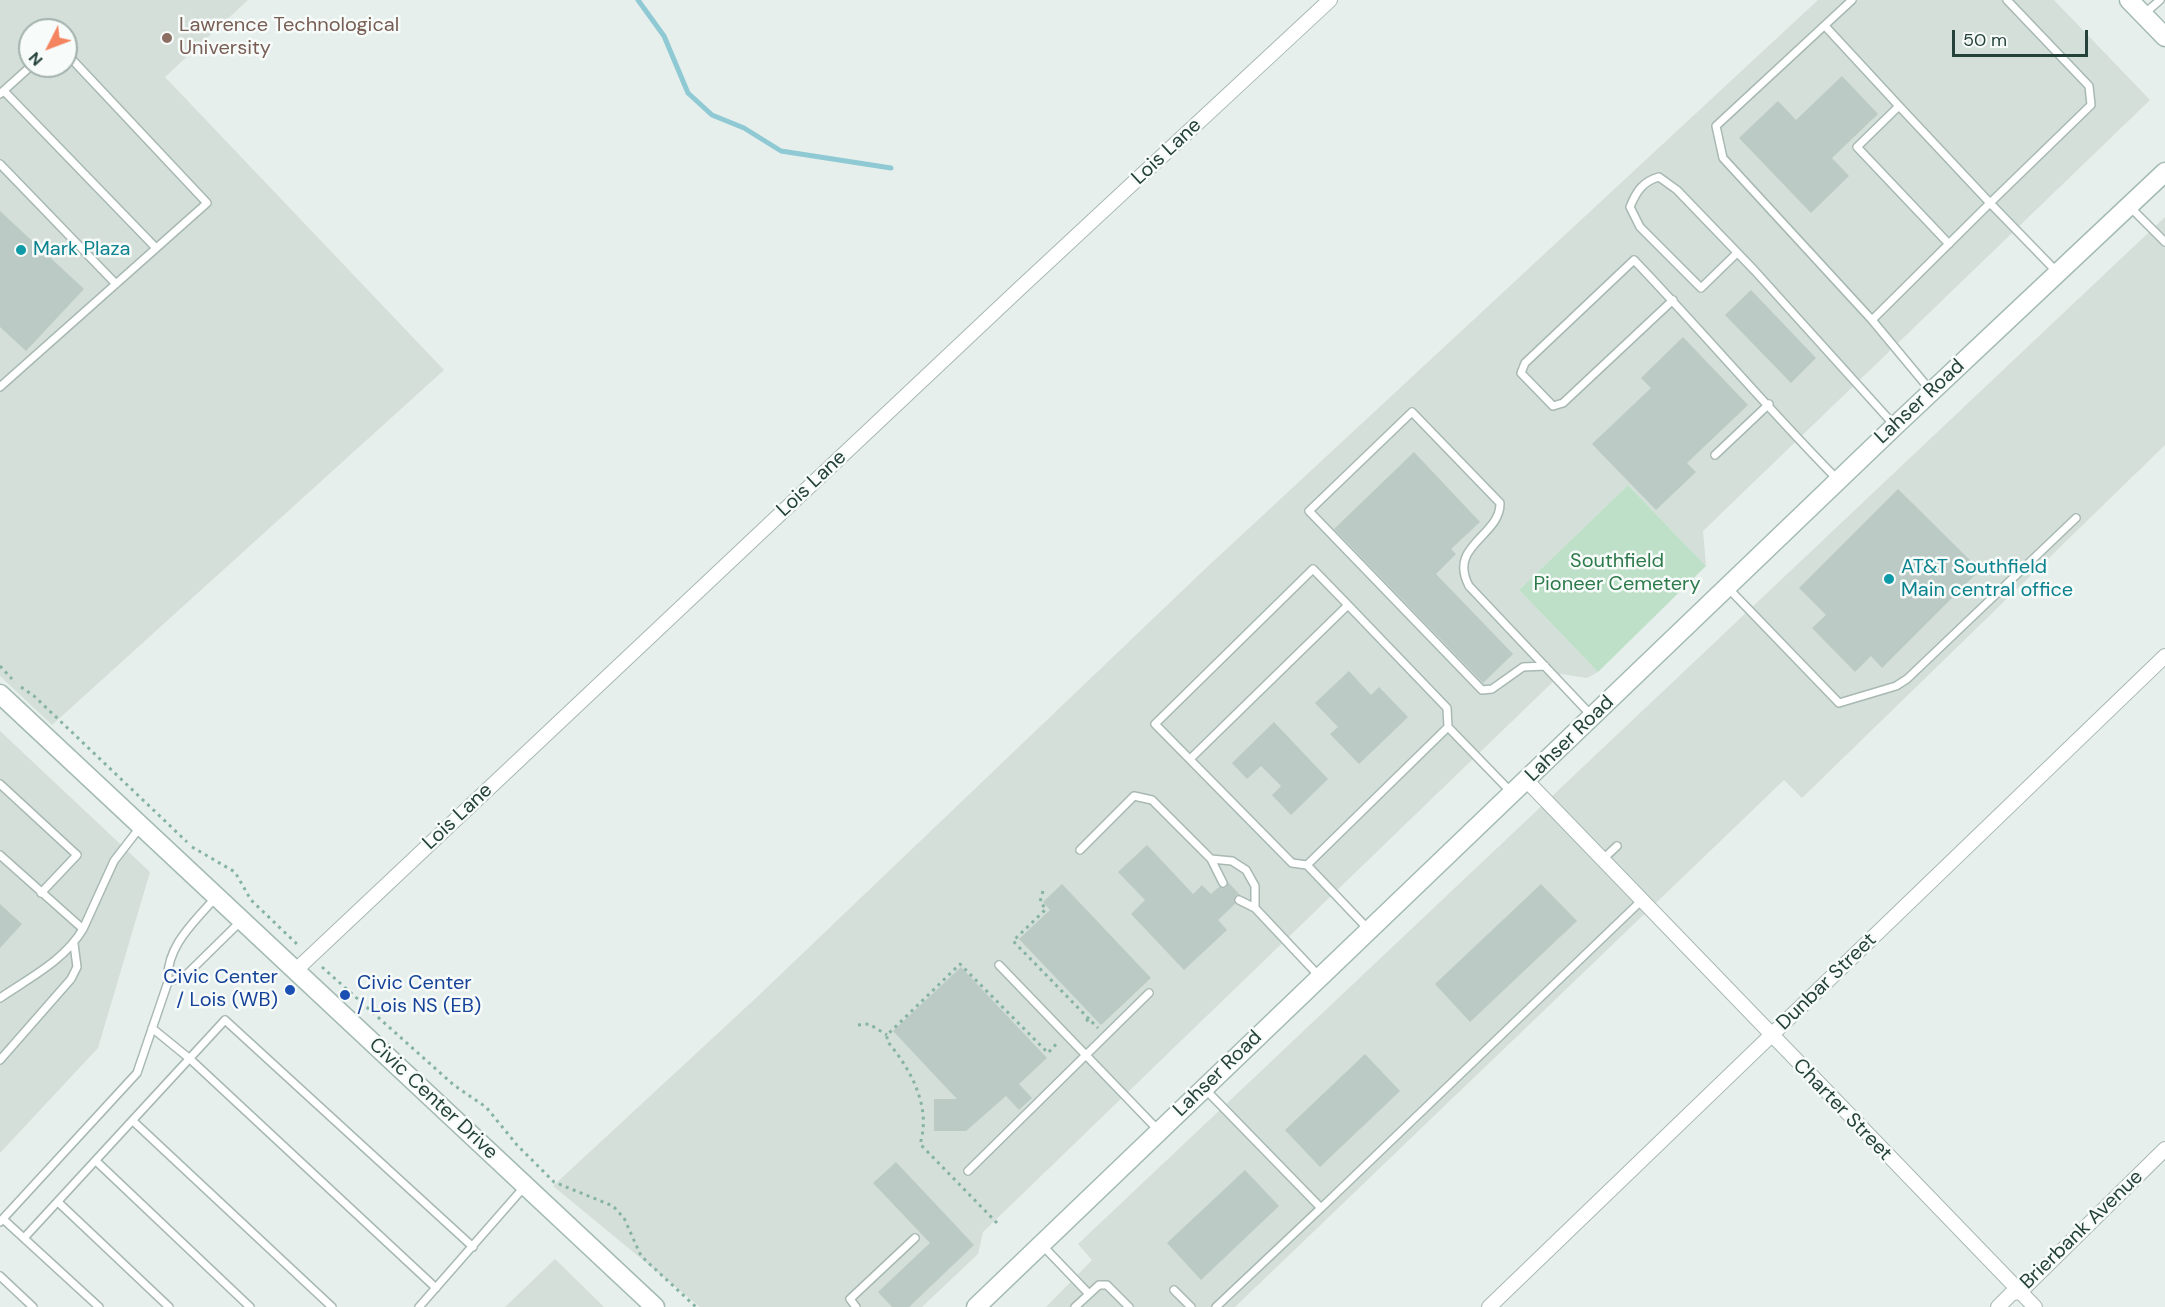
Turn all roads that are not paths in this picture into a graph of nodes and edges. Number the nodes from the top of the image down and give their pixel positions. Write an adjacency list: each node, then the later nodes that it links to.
1 (1330, 0): 61 (street, Lois Lane)
2 (1852, 0): 7 (lane)
3 (2007, 0): 15 (lane)
4 (2129, 0): 6 (main road)
5 (2160, 0): 6 (lane)
6 (2144, 15): 8 (main road)
7 (1825, 26): 12 (lane); 24 (lane)
8 (2165, 37)
9 (78, 66): 19 (lane)
10 (18, 78): 11 (lane)
11 (2, 92): 19 (lane)
12 (1899, 106): 15 (lane); 18 (lane)
13 (0, 164): 22 (lane)
14 (2165, 172): 16 (main road, Lahser Road)
15 (1990, 203): 18 (lane); 21 (lane)
16 (2130, 206): 17 (lane); 21 (main road, Lahser Road)
17 (2165, 242)
18 (1949, 243): 24 (lane)
19 (156, 248): 22 (lane)
20 (1737, 253): 20 (lane); 28 (lane)
21 (2057, 273): 26 (main road, Lahser Road)
22 (116, 284): 25 (lane)
23 (1672, 300): 23 (lane); 27 (lane)
24 (1872, 320): 26 (lane)
25 (0, 387)
26 (1931, 391): 28 (main road, Lahser Road)
27 (1768, 404): 29 (lane); 30 (lane)
28 (1895, 426): 30 (main road, Lahser Road)
29 (1715, 455)
30 (1838, 480): 32 (main road, Lahser Road)
31 (2076, 518): 32 (lane)
32 (1728, 588): 37 (main road, Lahser Road)
33 (1348, 605): 38 (lane); 39 (lane); 39 (lane)
34 (2165, 656): 67 (street, Dunbar Street)
35 (1545, 666): 35 (lane); 37 (lane)
36 (0, 694): 43 (main road, Civic Center Drive)
37 (1593, 717): 40 (main road, Lahser Road)
38 (1448, 727): 42 (lane); 49 (lane)
39 (1190, 759): 49 (lane)
40 (1526, 780): 42 (main road, Lahser Road); 48 (street, Charter Street)
41 (0, 783): 51 (lane)
42 (1512, 794): 58 (main road, Lahser Road)
43 (141, 826): 52 (main road, Civic Center Drive); 57 (lane)
44 (1617, 846): 48 (lane)
45 (1080, 850): 47 (lane)
46 (0, 855): 51 (lane)
47 (1211, 859): 50 (lane); 55 (lane)
48 (1602, 860): 54 (street, Charter Street)
49 (1307, 865): 58 (lane)
50 (1223, 883)
51 (41, 893): 57 (lane)
52 (216, 897): 56 (main road, Civic Center Drive); 63 (lane)
53 (1239, 900): 55 (lane)
54 (1641, 901): 67 (street, Charter Street); 79 (lane)
55 (1255, 908): 62 (lane)
56 (242, 921): 61 (main road, Civic Center Drive); 63 (lane)
57 (83, 929): 59 (lane)
58 (1369, 930): 62 (main road, Lahser Road)
59 (74, 944): 65 (lane); 70 (lane)
60 (999, 965): 68 (lane)
61 (296, 970): 77 (main road, Civic Center Drive)
62 (1320, 977): 71 (main road, Lahser Road)
63 (168, 982): 66 (lane)
64 (1149, 993): 68 (lane)
65 (0, 998)
66 (152, 1028): 69 (lane); 80 (lane)
67 (1771, 1036): 88 (street, Charter Street); 103 (street, Dunbar Street)
68 (1086, 1055): 73 (lane); 76 (lane)
69 (190, 1059): 72 (lane); 84 (lane); 86 (lane)
70 (0, 1060)
71 (1205, 1088): 73 (main road, Lahser Road); 79 (lane)
72 (133, 1121): 75 (lane); 94 (lane)
73 (1159, 1131): 83 (main road, Lahser Road)
74 (2165, 1149): 88 (street, Brierbank Avenue)
75 (96, 1161): 78 (lane); 93 (lane)
76 (968, 1171)
77 (525, 1186): 84 (lane); 96 (main road, Civic Center Drive)
78 (58, 1202): 81 (lane); 92 (lane)
79 (1321, 1208): 102 (lane)
80 (2, 1220): 81 (lane)
81 (24, 1238): 91 (lane)
82 (915, 1238): 97 (lane)
83 (1042, 1244): 89 (lane); 98 (main road, Lahser Road)
84 (473, 1247): 86 (lane)
85 (0, 1276): 90 (lane)
86 (436, 1288): 95 (lane)
87 (1174, 1290): 101 (lane)
88 (2020, 1292): 104 (street, Brierbank Avenue); 105 (street, Charter Street)
89 (1089, 1294): 99 (lane); 100 (lane)
90 (33, 1307)
91 (99, 1307)
92 (170, 1307)
93 (250, 1307)
94 (333, 1307)
95 (420, 1307)
96 (655, 1307)
97 (856, 1307)
98 (976, 1307)
99 (1075, 1307)
100 (1129, 1307)
101 (1191, 1307)
102 (1215, 1307)
103 (1489, 1307)
104 (1998, 1307)
105 (2035, 1307)

